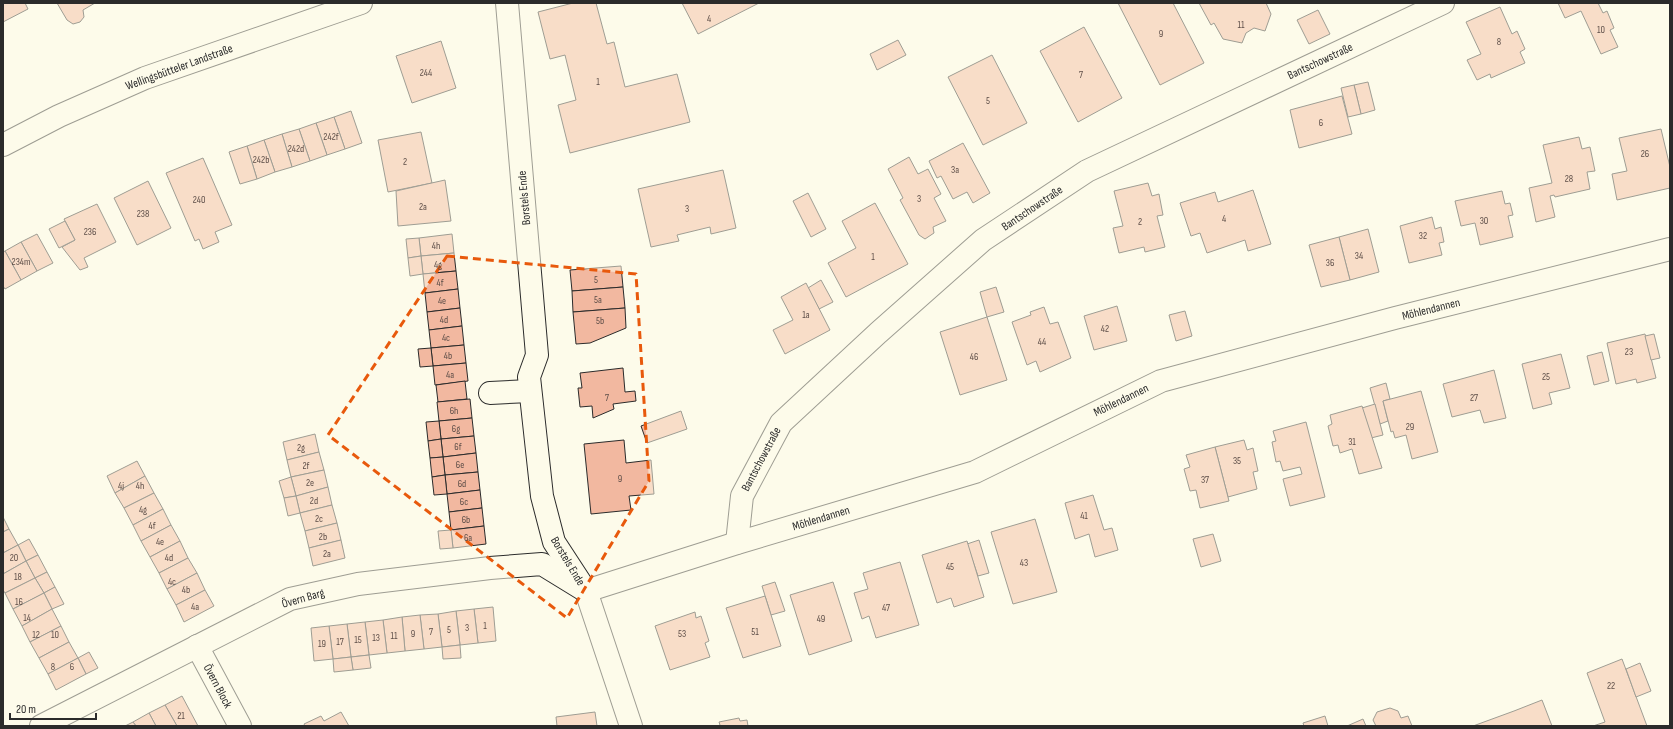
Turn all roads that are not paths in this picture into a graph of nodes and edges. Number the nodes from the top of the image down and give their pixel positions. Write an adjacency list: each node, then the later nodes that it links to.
1 (361, 3): 4 (street, Wellingsbütteler Landstraße)
2 (507, 3): 6 (street, Borstels Ende)
3 (1443, 3): 8 (street, Bantschowstraße)
4 (3, 145)
5 (1670, 249): 8 (street, Möhlendannen)
6 (530, 391): 7 (street); 9 (street, Borstels Ende)
7 (490, 393)
8 (736, 543): 9 (street, Möhlendannen)
9 (586, 591): 10 (street, Övern Barg); 13 (street, Borstels Ende)
10 (197, 646): 11 (street, Övern Barg); 12 (street, Övern Block)
11 (41, 726)
12 (240, 726)
13 (631, 726)

